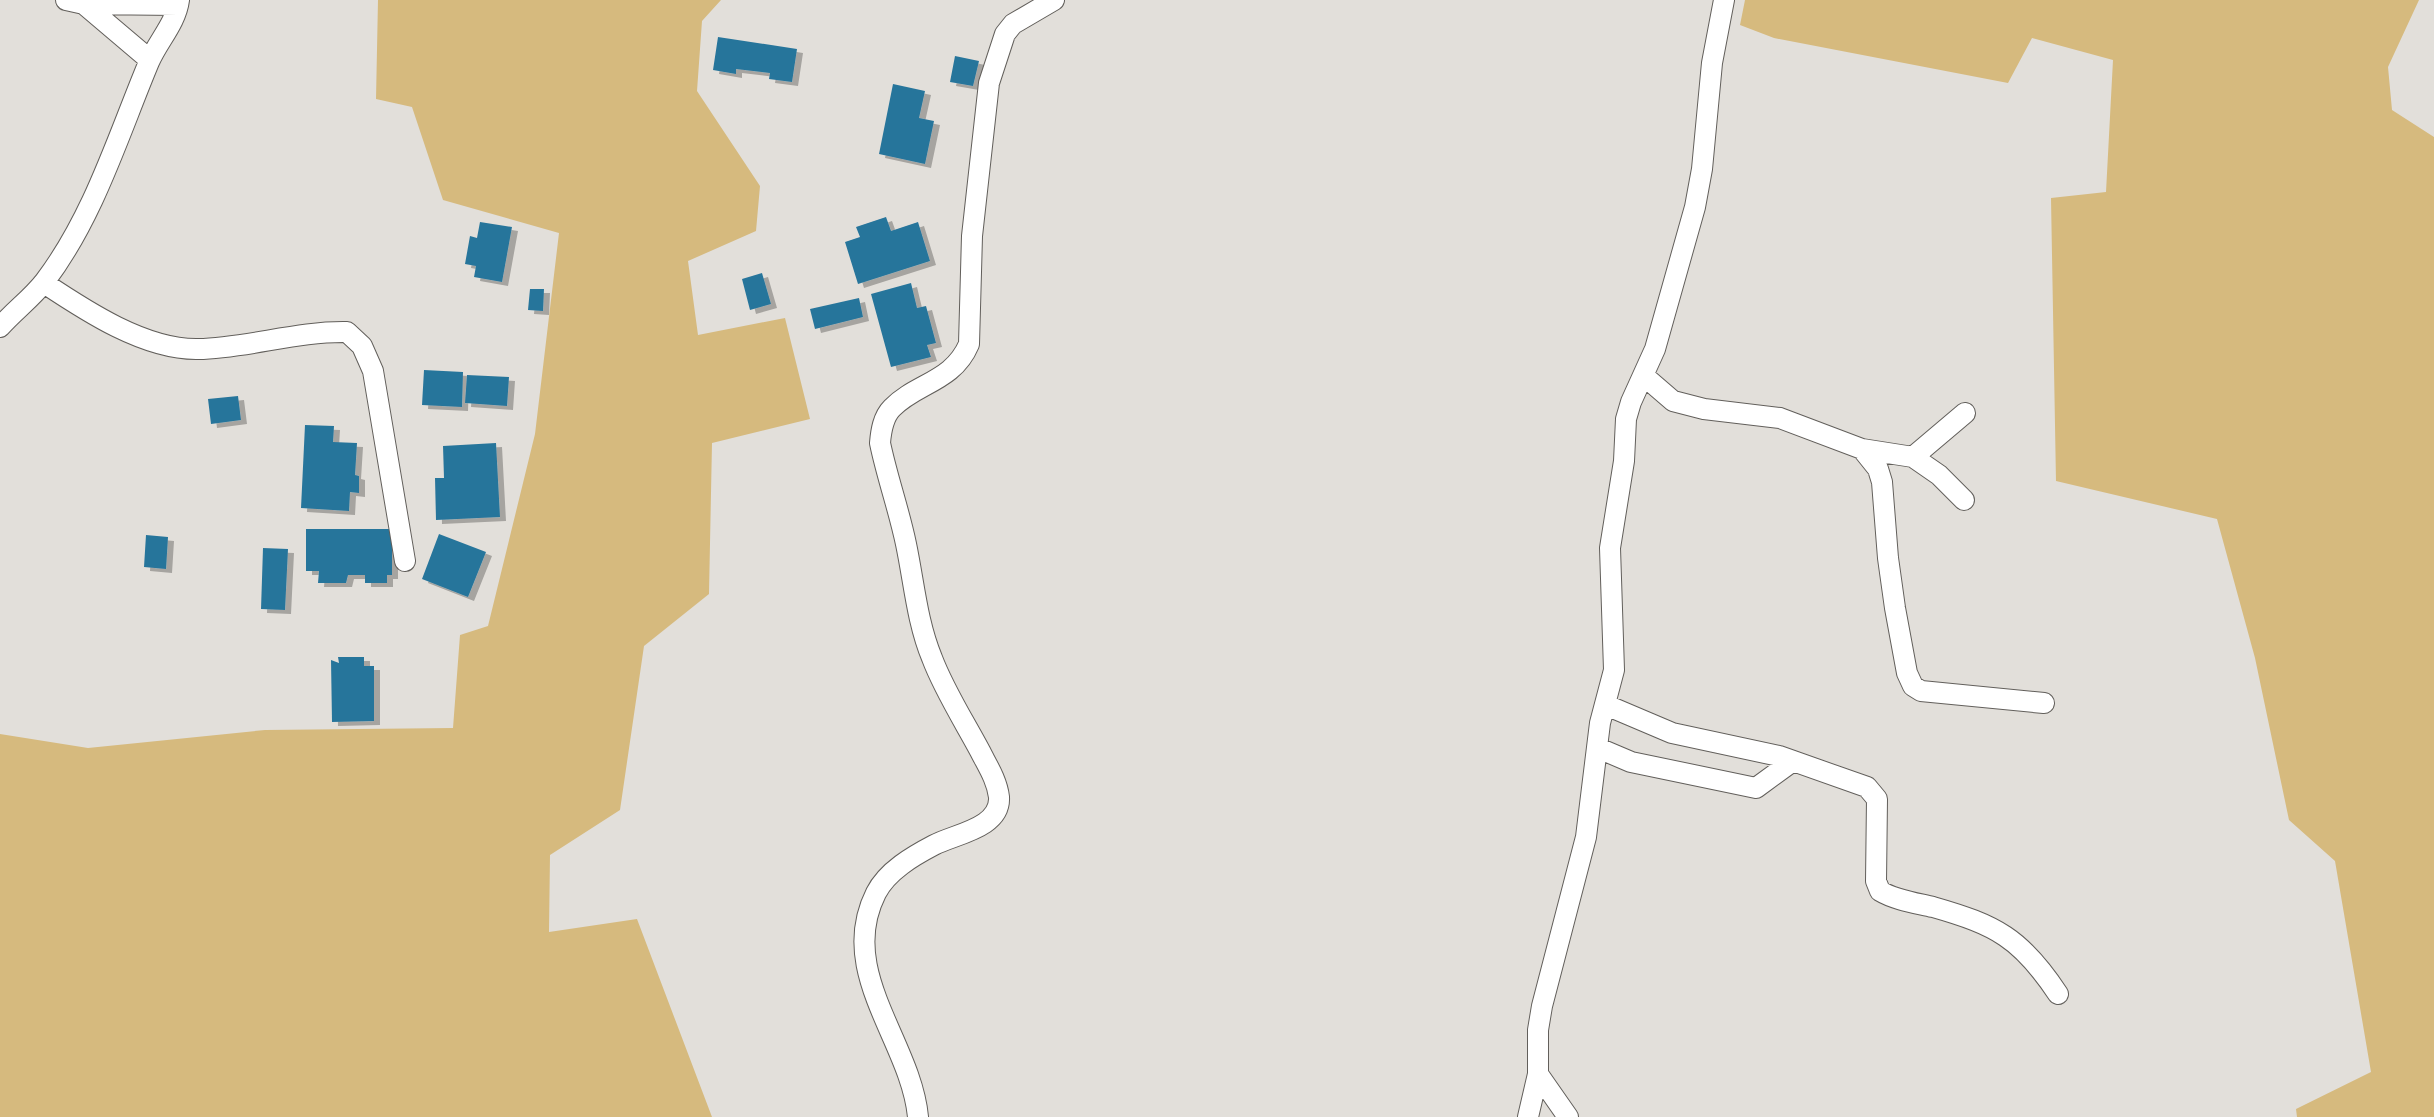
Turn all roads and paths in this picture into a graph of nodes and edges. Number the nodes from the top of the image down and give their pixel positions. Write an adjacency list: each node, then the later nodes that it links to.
1 (1054, 0): 20 (street)
2 (1724, 0): 8 (street)
3 (75, 2): 4 (street); 5 (street)
4 (179, 3): 5 (street)
5 (150, 60): 6 (street)
6 (44, 283): 7 (street); 13 (street)
7 (0, 327)
8 (1644, 376): 10 (street); 15 (street)
9 (1965, 413): 11 (street)
10 (1862, 449): 11 (street); 14 (street)
11 (1913, 457): 12 (street)
12 (1964, 500)
13 (405, 561)
14 (2044, 704)
15 (1606, 705): 16 (street); 17 (street)
16 (1598, 748): 17 (street); 19 (street)
17 (1792, 761): 18 (street)
18 (2058, 994)
19 (1538, 1074): 21 (street); 22 (street)
20 (918, 1117)
21 (1528, 1117)
22 (1568, 1117)

